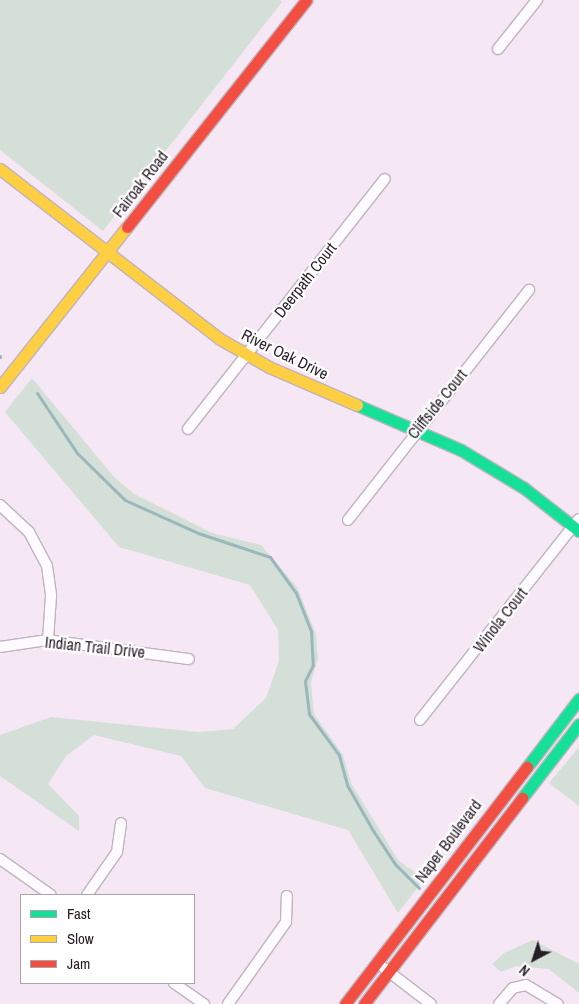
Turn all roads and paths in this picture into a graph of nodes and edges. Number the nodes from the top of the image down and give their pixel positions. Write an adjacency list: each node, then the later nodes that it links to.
1 (306, 0): 6 (street, Fairoak Road)
2 (537, 0): 3 (street)
3 (498, 50)
4 (0, 169): 6 (street, River Oak Drive)
5 (385, 179): 8 (street, Deerpath Court)
6 (106, 253): 8 (street, River Oak Drive); 9 (street, Fairoak Road)
7 (529, 290): 11 (street, Cliffside Court)
8 (247, 355): 10 (street, Deerpath Court); 11 (street, River Oak Drive)
9 (0, 387)
10 (188, 429)
11 (417, 429): 13 (street, Cliffside Court); 14 (street, River Oak Drive)
12 (0, 505): 15 (street)
13 (348, 520)
14 (577, 525): 19 (street, Winola Court)
15 (48, 640): 16 (street, Indian Trail Drive); 17 (street, Indian Trail Drive)
16 (0, 647)
17 (189, 659)
18 (579, 699): 26 (street, Naper Boulevard)
19 (420, 720)
20 (579, 724): 27 (street, Naper Boulevard)
21 (121, 824): 24 (street)
22 (0, 859): 23 (street)
23 (50, 894)
24 (88, 894)
25 (287, 896): 30 (street)
26 (376, 962): 27 (street); 31 (street, Naper Boulevard)
27 (388, 971): 32 (street, Naper Boulevard); 33 (street)
28 (175, 984): 29 (street)
29 (204, 1004)
30 (228, 1004)
31 (345, 1004)
32 (364, 1004)
33 (431, 1004)
34 (499, 1004): 35 (street)
35 (558, 1004)

